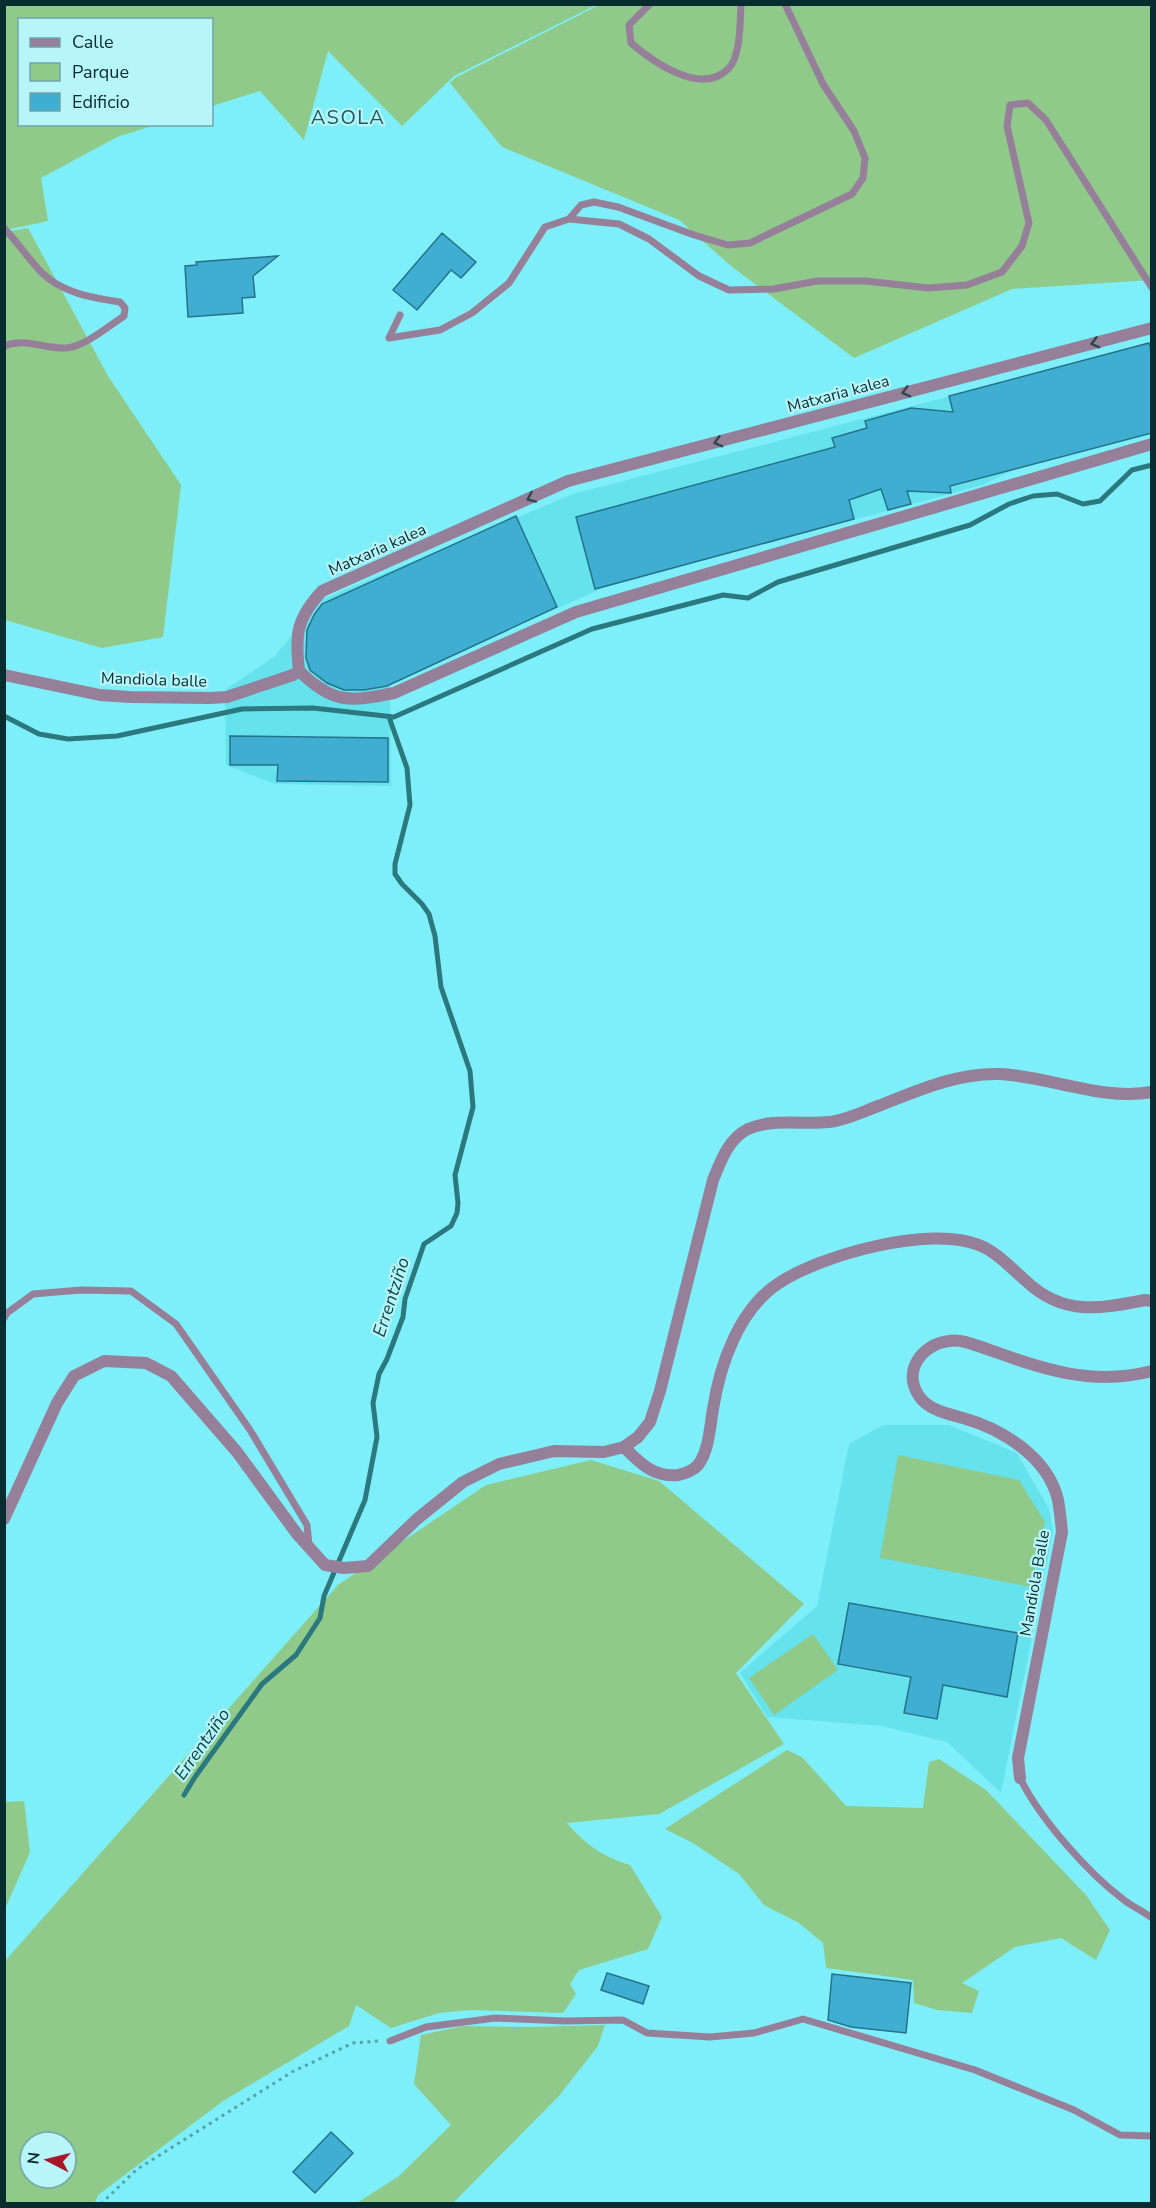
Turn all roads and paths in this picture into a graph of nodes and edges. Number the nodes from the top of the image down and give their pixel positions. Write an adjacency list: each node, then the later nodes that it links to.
1 (650, 4): 2 (lane)
2 (741, 4)
3 (785, 4): 4 (lane)
4 (569, 219): 6 (lane); 7 (lane)
5 (4, 228): 9 (lane)
6 (1152, 288)
7 (400, 315)
8 (1152, 328): 11 (street, Matxaria kalea, one-way to 11)
9 (4, 346)
10 (1152, 444): 11 (street)
11 (299, 671): 12 (street, Mandiola balle)
12 (4, 675)
13 (1152, 1092): 17 (street)
14 (1152, 1301): 17 (street)
15 (4, 1318): 19 (lane)
16 (1152, 1371): 20 (street, Mandiola Balle)
17 (624, 1447): 19 (street)
18 (4, 1519): 19 (street)
19 (309, 1545)
20 (1020, 1778): 21 (lane)
21 (1152, 1918)
22 (390, 2041): 23 (lane); 24 (path)
23 (1152, 2136)
24 (101, 2204)

